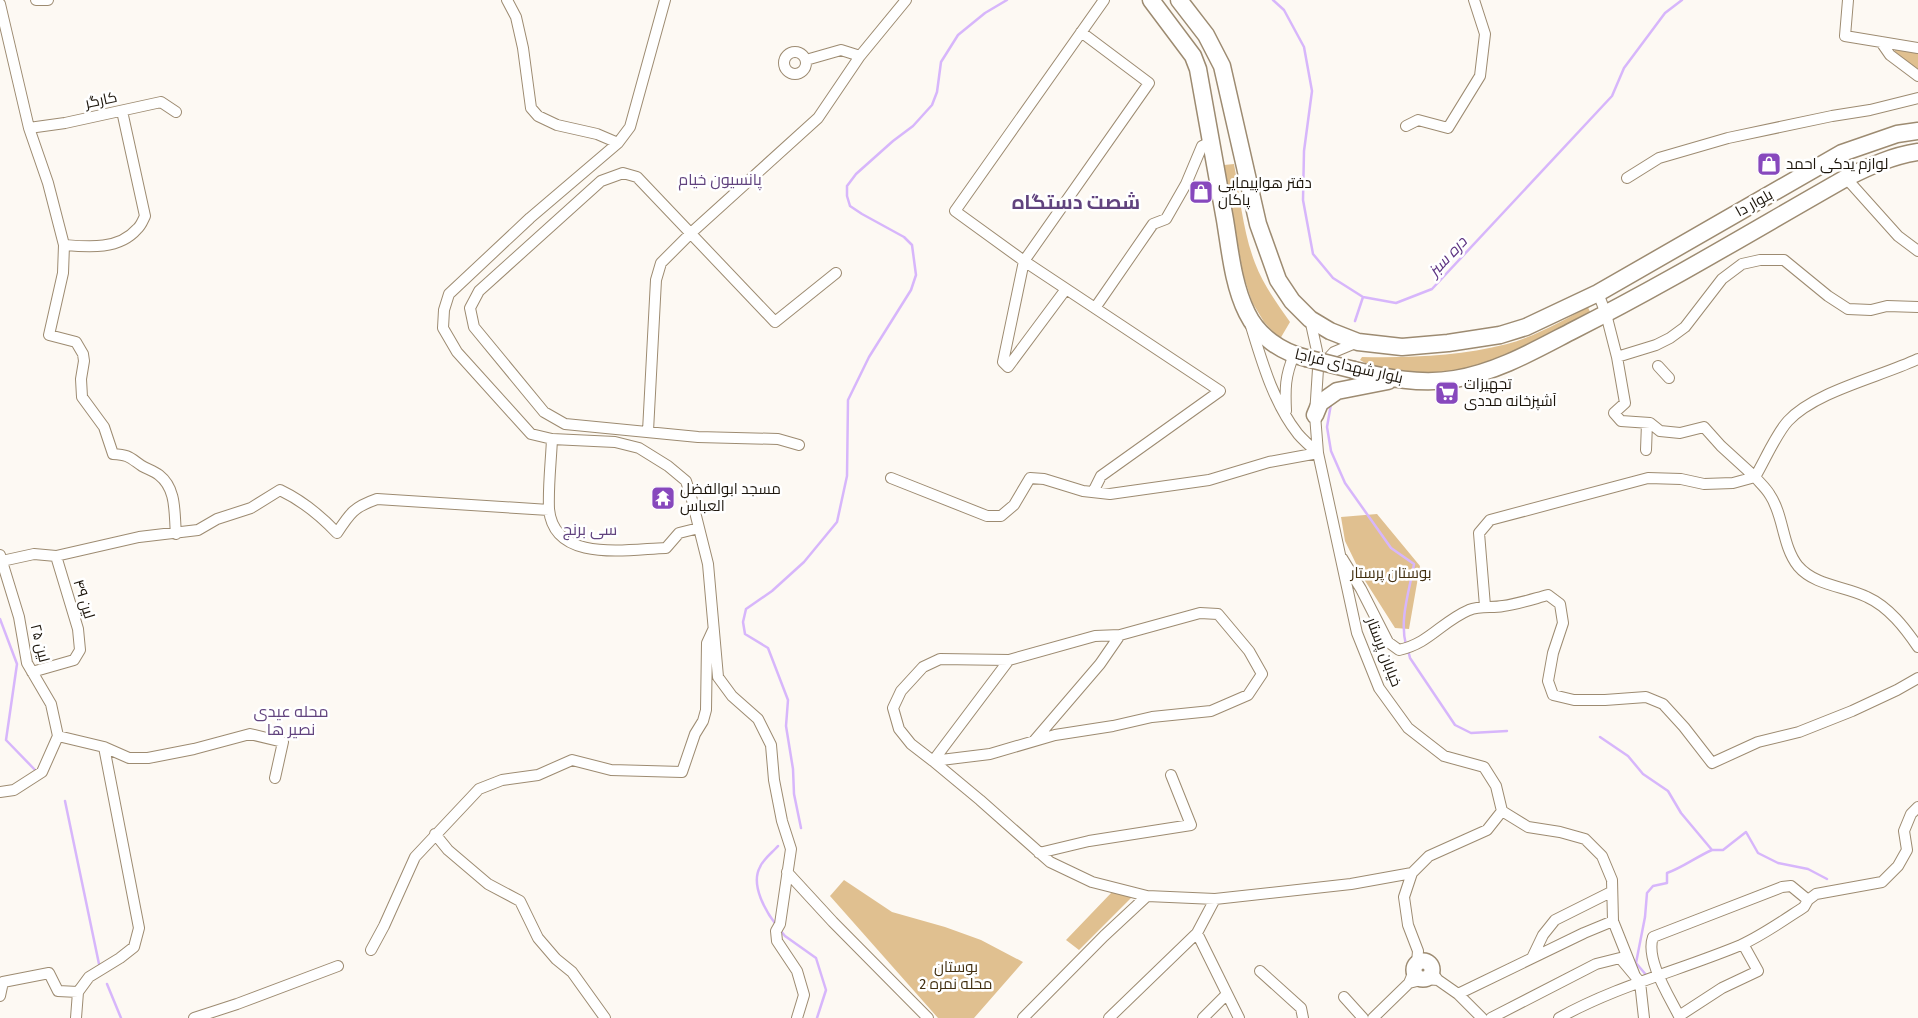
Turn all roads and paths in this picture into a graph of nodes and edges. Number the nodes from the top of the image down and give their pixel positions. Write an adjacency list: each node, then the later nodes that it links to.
1 (7, 0): 12 (street)
2 (36, 0): 3 (street)
3 (48, 0)
4 (507, 0): 26 (street)
5 (665, 0): 26 (street)
6 (906, 0): 16 (street)
7 (1104, 0): 13 (street)
8 (1150, 0): 25 (main road, بلوار شهدای فراجا)
9 (1179, 0): 41 (main road, بلوار شهدای فراجا)
10 (1474, 0): 22 (street)
11 (1848, 0): 14 (street)
12 (0, 3): 23 (street)
13 (1081, 32): 33 (street); 33 (street)
14 (1881, 42): 15 (street); 18 (street)
15 (1918, 48)
16 (860, 56): 17 (street); 30 (street)
17 (806, 60)
18 (1918, 76)
19 (1918, 98): 28 (street)
20 (122, 111): 21 (street, کارگر); 23 (street, کارگر); 31 (street)
21 (176, 112)
22 (1406, 126)
23 (29, 128): 31 (street)
24 (1918, 131): 36 (main road, بلوار دا)
25 (1211, 142): 37 (street); 39 (main road, بلوار شهدای فراجا)
26 (618, 143): 53 (street)
27 (1918, 152): 29 (main road, بلوار دا)
28 (1628, 178)
29 (1846, 178): 32 (street); 40 (main road, بلوار دا)
30 (691, 233): 34 (street); 52 (street); 52 (street)
31 (64, 246): 62 (street)
32 (1918, 252)
33 (1024, 261): 35 (street); 35 (street)
34 (836, 273)
35 (1066, 289): 37 (street)
36 (1598, 293): 40 (street); 42 (main road, بلوار شهدای فراجا)
37 (1095, 308): 59 (street)
38 (1918, 308): 43 (street)
39 (1247, 313): 45 (main road, بلوار شهدای فراجا); 49 (street)
40 (1606, 314): 43 (street); 48 (main road, بلوار شهدای فراجا)
41 (1310, 319): 42 (main road, بلوار شهدای فراجا); 45 (street)
42 (1358, 342): 45 (street)
43 (1617, 357): 51 (street)
44 (1918, 359): 57 (street)
45 (1309, 361): 48 (main road, بلوار شهدای فراجا, bridge); 49 (street); 50 (street, خیابان پرستار)
46 (1658, 366): 47 (street)
47 (1669, 378)
48 (1398, 379): 50 (main road)
49 (1286, 414): 56 (street)
50 (1315, 415): 56 (street, خیابان پرستار)
51 (1647, 423): 55 (street); 57 (street)
52 (648, 431): 54 (street)
53 (552, 439): 60 (street); 61 (street)
54 (799, 445)
55 (1646, 450)
56 (1318, 453): 59 (street); 65 (street, خیابان پرستار)
57 (1755, 477): 66 (street); 69 (street)
58 (891, 478): 59 (street)
59 (1093, 492)
60 (549, 510): 61 (street); 62 (street)
61 (699, 528): 67 (street)
62 (176, 534): 63 (street)
63 (56, 556): 64 (street); 71 (street, لین ۴۹)
64 (1, 558): 71 (street, لین ۲۵)
65 (1342, 558): 66 (street); 81 (street, خیابان پرستار)
66 (1485, 606): 72 (street)
67 (714, 629): 82 (street); 84 (street)
68 (1120, 635): 70 (street); 74 (street); 74 (street)
69 (1918, 647)
70 (1009, 660): 76 (street); 76 (street)
71 (32, 672): 73 (street, لین ۲۵)
72 (1918, 678)
73 (58, 736): 75 (street); 79 (street)
74 (1034, 741): 76 (street)
75 (104, 747): 78 (street); 100 (street)
76 (933, 762): 83 (street)
77 (1171, 775): 83 (street)
78 (276, 778)
79 (0, 792)
80 (1918, 807): 89 (street)
81 (1502, 812): 85 (street); 86 (street)
82 (435, 834): 93 (street); 108 (street)
83 (1039, 853): 87 (street)
84 (787, 872): 109 (street); 110 (street)
85 (1412, 874): 88 (street); 96 (street)
86 (1611, 892): 90 (street); 94 (street)
87 (1147, 896): 88 (street); 111 (street)
88 (1215, 899): 91 (street)
89 (1808, 900): 92 (street); 98 (street)
90 (1614, 921): 94 (street); 99 (street)
91 (1198, 933): 101 (street); 112 (street)
92 (1743, 944): 98 (street); 98 (street)
93 (371, 950)
94 (1532, 958): 102 (street)
95 (338, 966): 107 (street)
96 (1422, 970): 102 (street); 117 (street)
97 (1260, 971): 115 (street)
98 (1659, 977): 99 (street)
99 (1637, 979): 118 (street); 119 (street); 120 (street)
100 (78, 992): 103 (street); 106 (street)
101 (1227, 994): 113 (street); 114 (street)
102 (1458, 994): 105 (street)
103 (0, 996)
104 (1344, 997): 116 (street)
105 (1480, 1017)
106 (76, 1018)
107 (194, 1018)
108 (605, 1018)
109 (797, 1018)
110 (928, 1018)
111 (1024, 1018)
112 (1109, 1018)
113 (1203, 1018)
114 (1239, 1018)
115 (1303, 1018)
116 (1363, 1018)
117 (1373, 1018)
118 (1491, 1018)
119 (1559, 1018)
120 (1644, 1018)

